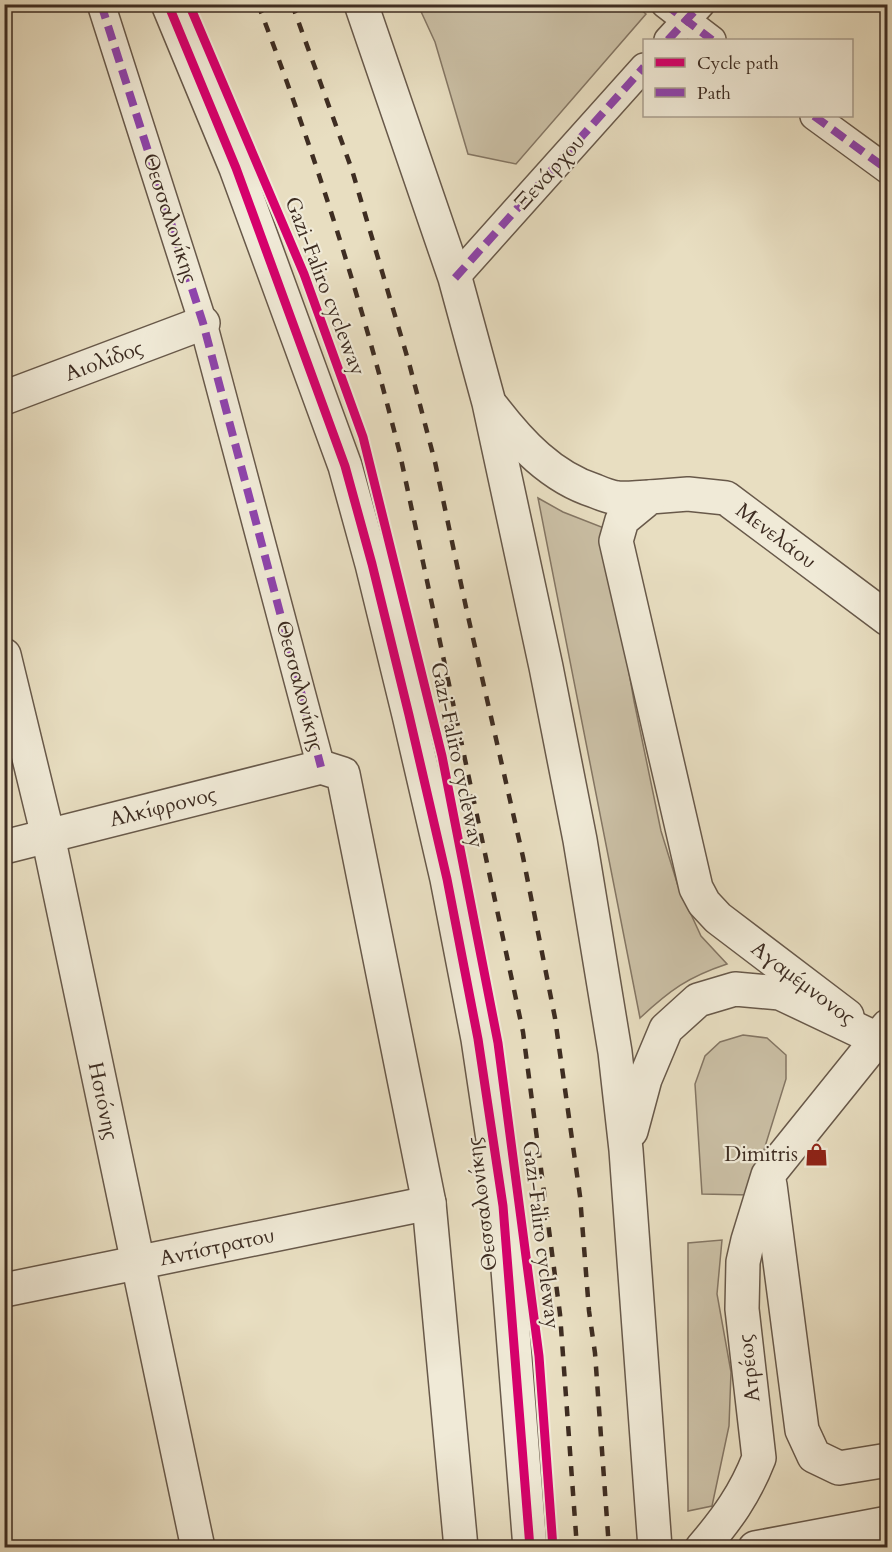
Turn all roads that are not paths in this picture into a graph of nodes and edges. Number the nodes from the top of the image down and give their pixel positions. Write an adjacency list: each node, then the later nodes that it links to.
1 (101, 4): 10 (street, Θεσσαλονίκης)
2 (168, 4): 29 (street, Θεσσαλονίκης)
3 (361, 4): 9 (street)
4 (680, 18): 5 (street)
5 (711, 39)
6 (643, 69): 9 (street, Ξενάρχου)
7 (815, 117): 8 (street)
8 (888, 170)
9 (455, 278): 12 (street)
10 (203, 324): 11 (street, Αιολίδος); 16 (street, Θεσσαλονίκης)
11 (4, 398)
12 (489, 403): 13 (street, Μενελάου); 20 (street)
13 (650, 497): 14 (street, Μενελάου); 19 (street, Αγαμέμνονος)
14 (888, 619)
15 (4, 655): 17 (street, Ησιόνης)
16 (321, 767): 17 (street, Αλκίφρονος); 22 (street, Θεσσαλονίκης)
17 (48, 836): 18 (street, Αλκίφρονος); 23 (street, Ησιόνης)
18 (4, 847)
19 (884, 1037): 20 (street); 21 (street, Ατρέως)
20 (626, 1150): 30 (street)
21 (768, 1175): 25 (street, Ατρέως); 31 (street, Ατρέως)
22 (429, 1203): 23 (street, Αντίστρατου); 28 (street, Θεσσαλονίκης)
23 (138, 1263): 24 (street, Αντίστρατου); 27 (street, Ησιόνης)
24 (4, 1290)
25 (888, 1460)
26 (888, 1523): 32 (street)
27 (198, 1548)
28 (461, 1548)
29 (530, 1548)
30 (655, 1548)
31 (702, 1548)
32 (755, 1548)

